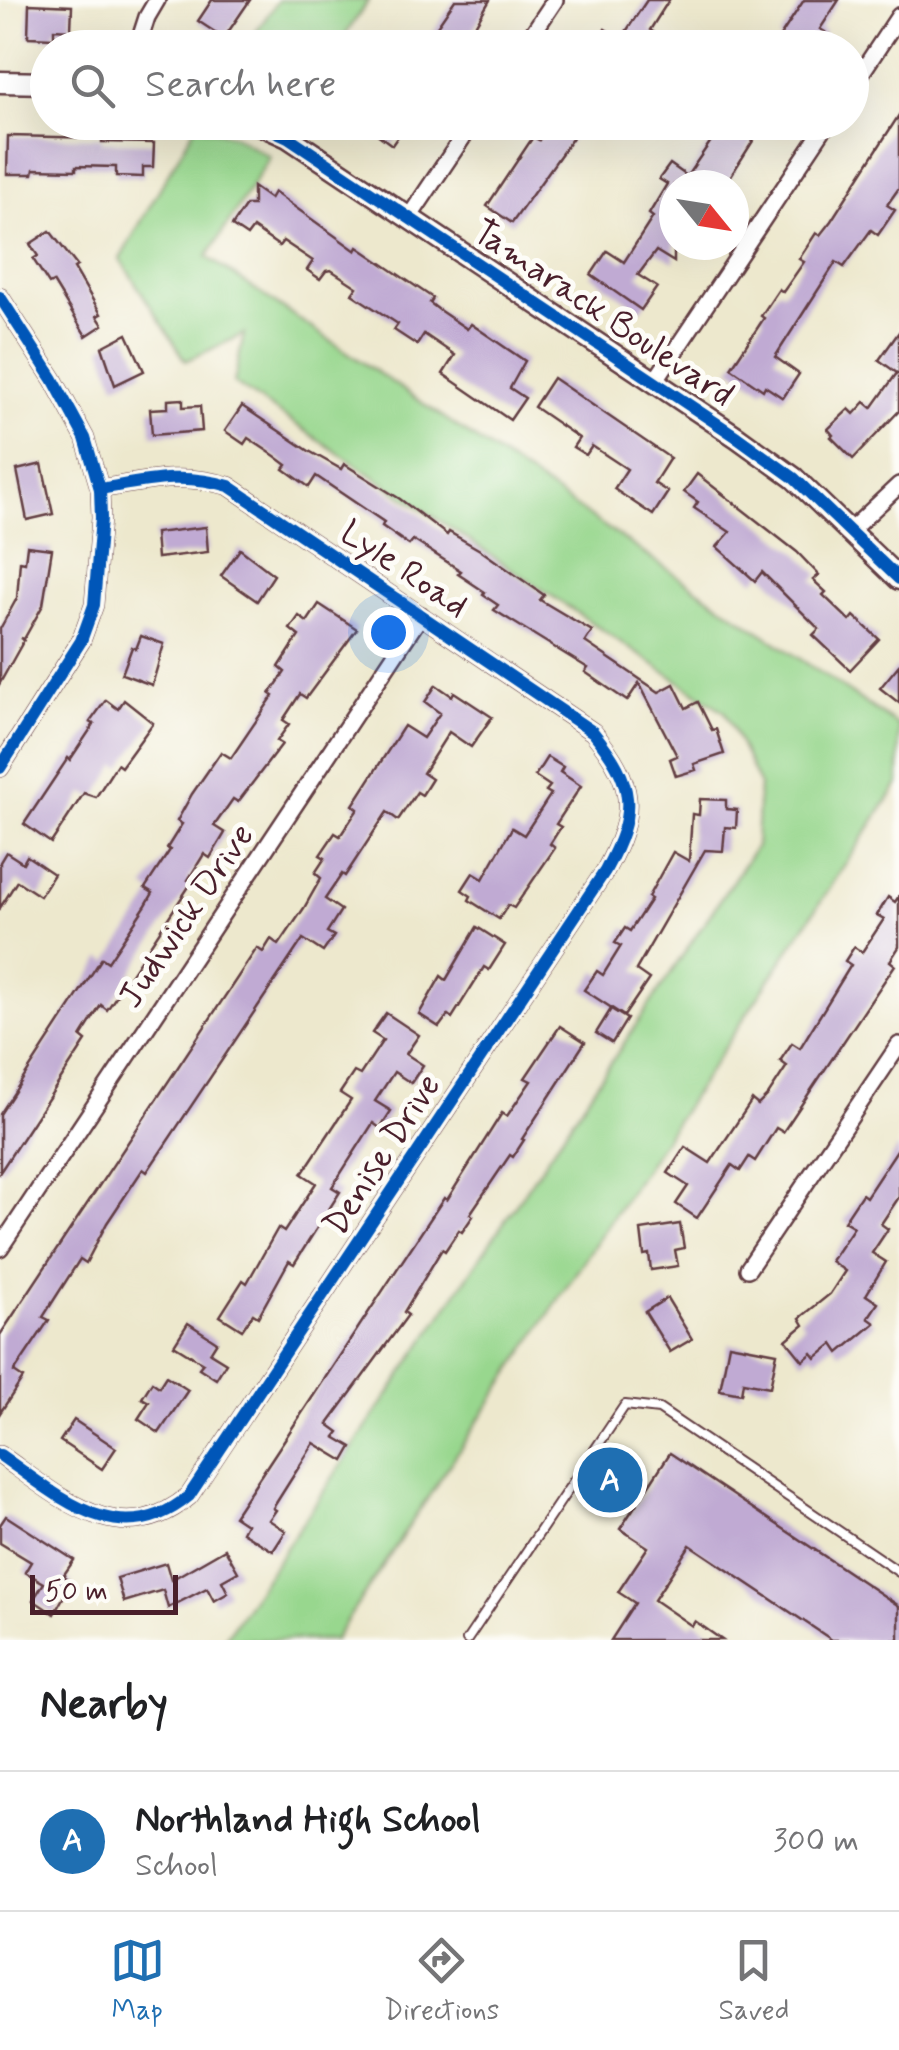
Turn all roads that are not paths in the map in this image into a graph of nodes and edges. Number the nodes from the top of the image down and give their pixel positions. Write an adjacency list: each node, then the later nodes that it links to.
1 (157, 0): 4 (street)
2 (555, 0): 5 (street)
3 (899, 16): 6 (street)
4 (143, 30)
5 (535, 30)
6 (869, 62)
7 (0, 82): 8 (street)
8 (30, 83)
9 (292, 140): 12 (street, Tamarack Boulevard)
10 (461, 140): 12 (street)
11 (816, 140): 14 (street)
12 (408, 219): 14 (street, Tamarack Boulevard)
13 (2, 305): 16 (street)
14 (655, 381): 17 (street, Tamarack Boulevard)
15 (899, 485): 17 (street)
16 (100, 489): 19 (street, Lyle Road); 20 (street)
17 (851, 530): 18 (street, Tamarack Boulevard)
18 (899, 579)
19 (421, 615): 21 (street, Lyle Road); 23 (street, Judwick Drive)
20 (0, 768)
21 (628, 798): 25 (street, Denise Drive)
22 (899, 1045): 24 (street)
23 (0, 1248)
24 (748, 1269)
25 (0, 1455)
26 (899, 1572): 27 (lane)
27 (467, 1640)

